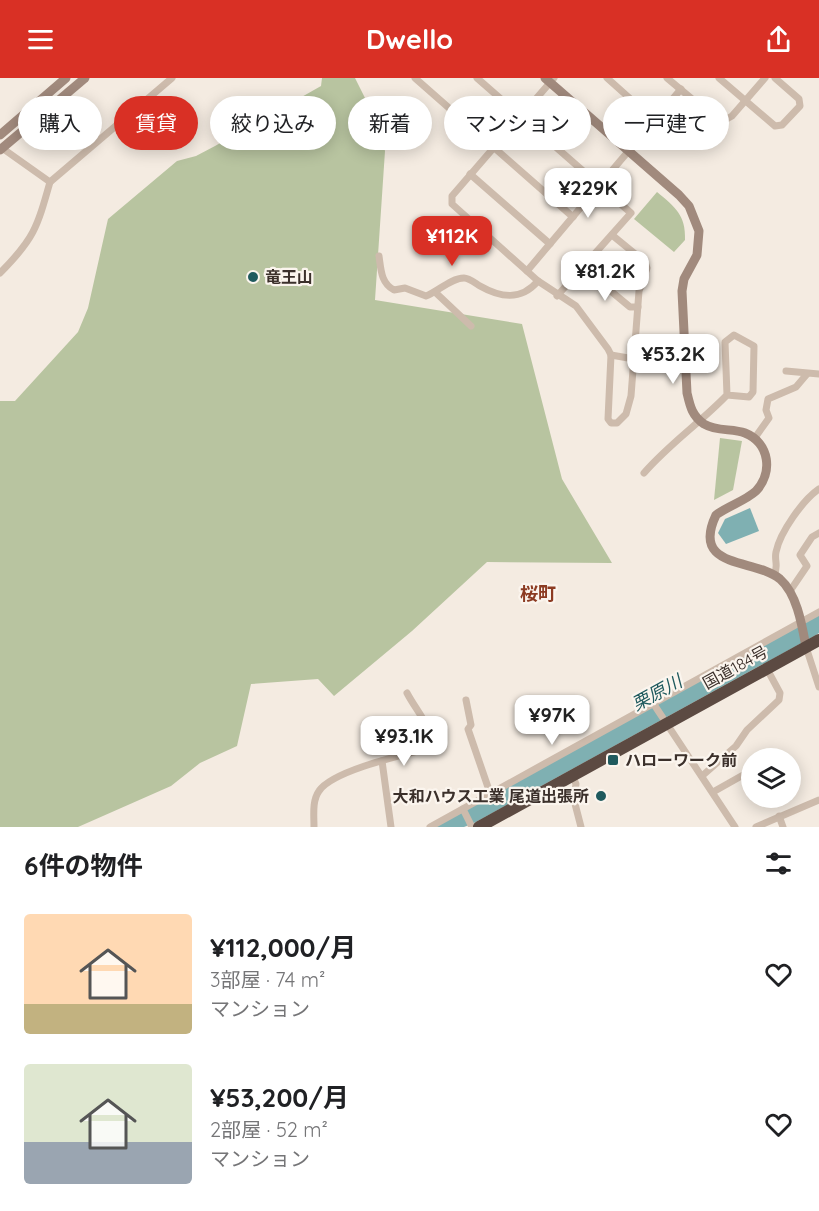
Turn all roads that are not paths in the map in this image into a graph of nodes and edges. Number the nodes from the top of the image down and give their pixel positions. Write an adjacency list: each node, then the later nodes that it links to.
1 (66, 78): 20 (street)
2 (85, 78): 21 (street)
3 (172, 78): 27 (street)
4 (415, 78): 18 (street)
5 (477, 78): 13 (street)
6 (607, 78): 15 (street)
7 (667, 78): 12 (street)
8 (719, 78): 17 (street)
9 (765, 78): 17 (street)
10 (775, 78): 17 (street)
11 (549, 80): 14 (street); 19 (street)
12 (681, 89): 16 (street); 17 (street)
13 (497, 96)
14 (537, 96)
15 (627, 96)
16 (675, 96)
17 (745, 101)
18 (444, 103)
19 (603, 128)
20 (0, 135)
21 (1, 149): 27 (street)
22 (492, 150): 26 (street)
23 (498, 150): 29 (street)
24 (559, 150): 28 (street)
25 (627, 150): 28 (street); 47 (street)
26 (470, 174): 31 (street); 34 (street)
27 (50, 182): 35 (street)
28 (600, 186): 29 (street); 30 (street)
29 (573, 217): 31 (street)
30 (612, 235): 33 (street); 39 (street)
31 (550, 244): 34 (street)
32 (379, 256): 37 (street)
33 (583, 268): 38 (street); 39 (street)
34 (527, 271): 36 (street)
35 (0, 273)
36 (538, 281): 37 (street); 38 (street)
37 (435, 292): 40 (street)
38 (558, 296): 41 (street)
39 (638, 307): 42 (street)
40 (471, 326)
41 (611, 355): 42 (street); 42 (street)
42 (634, 359)
43 (786, 371): 44 (street)
44 (807, 374): 45 (street); 48 (street)
45 (819, 374)
46 (727, 395): 46 (street); 47 (street)
47 (701, 422): 48 (street); 49 (street)
48 (754, 439): 52 (street)
49 (644, 473)
50 (819, 489): 52 (street)
51 (819, 532): 53 (street)
52 (774, 575): 53 (street)
53 (790, 591): 55 (street)
54 (819, 612): 55 (street)
55 (800, 625): 57 (street); 62 (street)
56 (819, 640): 57 (highway, 国道184号)
57 (806, 644): 58 (highway, 国道184号); 59 (street)
58 (767, 669): 63 (highway, 国道184号); 66 (street)
59 (819, 687)
60 (407, 693): 64 (street)
61 (466, 700): 69 (street)
62 (654, 705): 63 (street); 69 (street)
63 (664, 722): 65 (highway, 国道184号); 66 (street)
64 (382, 761): 74 (street); 75 (street)
65 (572, 775): 73 (highway, 国道184号); 77 (street)
66 (702, 776): 68 (street)
67 (741, 776): 68 (street)
68 (713, 792): 78 (street)
69 (490, 793): 71 (street)
70 (819, 800): 72 (street)
71 (463, 810): 73 (street); 76 (street)
72 (779, 816): 79 (street); 80 (street)
73 (474, 826)
74 (314, 827)
75 (391, 827)
76 (430, 827)
77 (581, 827)
78 (735, 827)
79 (756, 827)
80 (783, 827)

